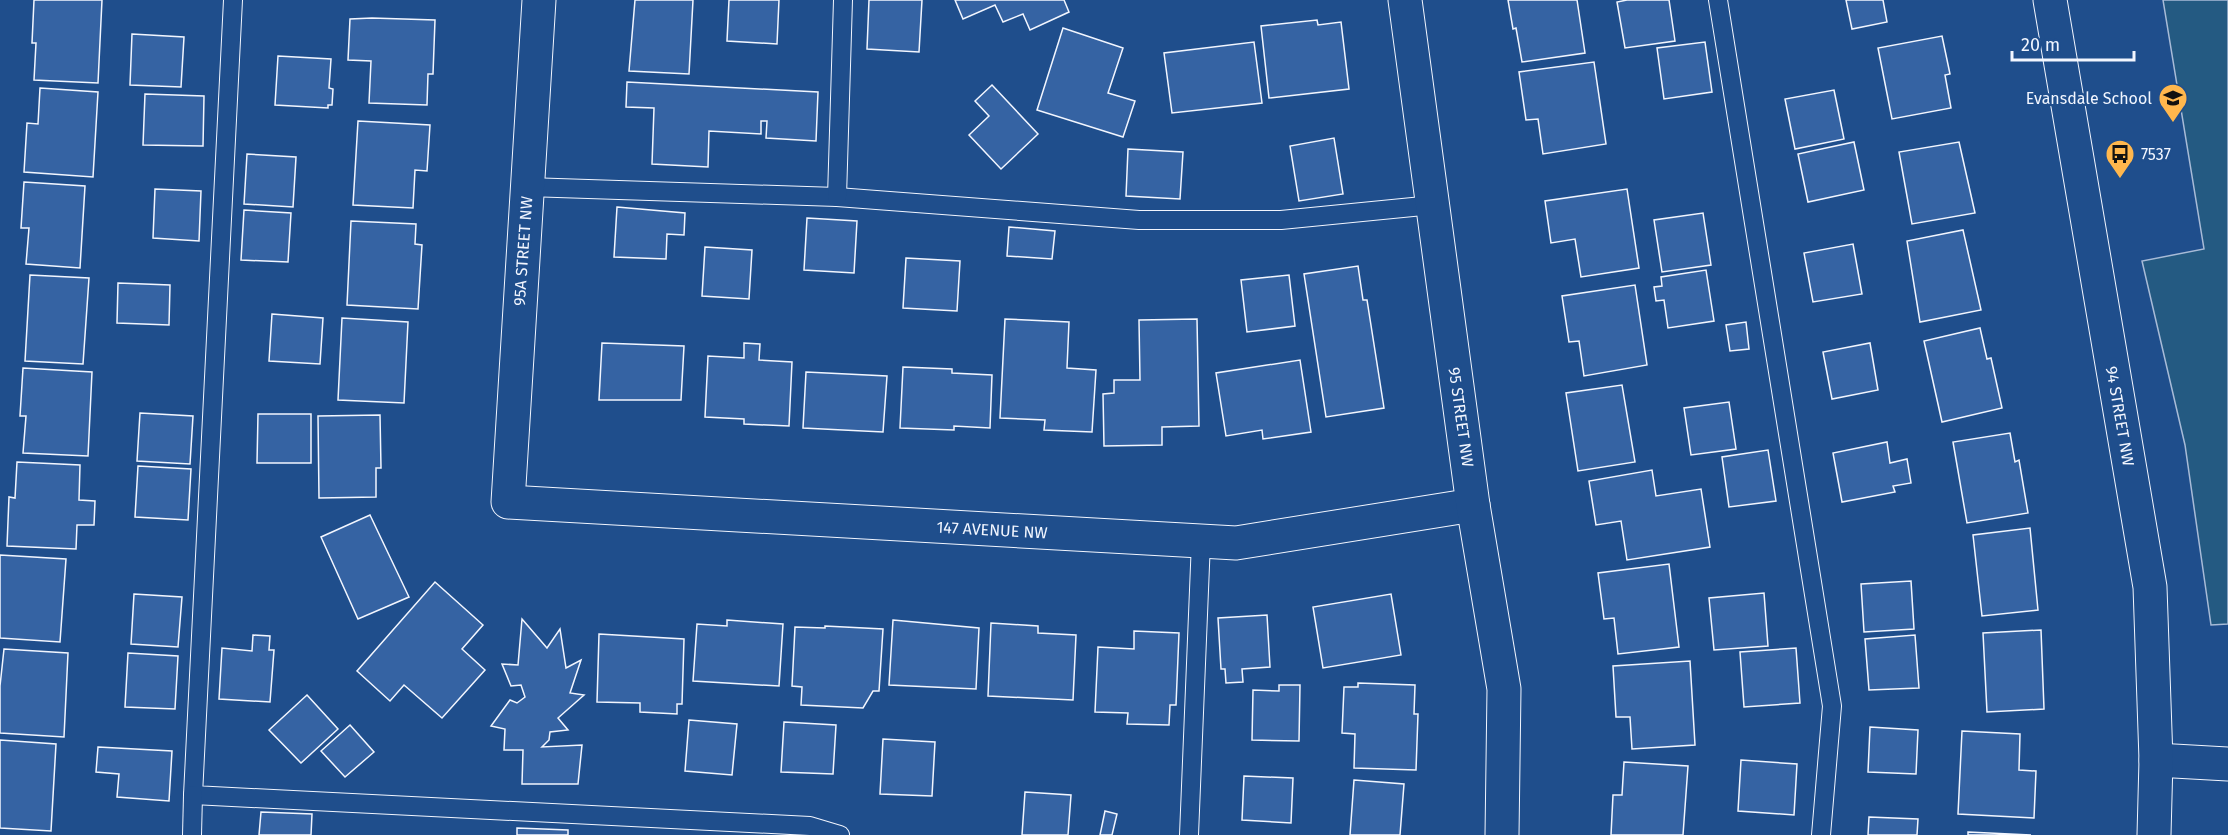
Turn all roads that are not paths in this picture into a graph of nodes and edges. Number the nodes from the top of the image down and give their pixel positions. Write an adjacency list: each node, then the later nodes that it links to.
1 (233, 0): 15 (lane)
2 (539, 0): 7 (street, 95A STREET NW)
3 (843, 0): 8 (lane)
4 (1405, 0): 9 (street, 95 STREET NW)
5 (1718, 0): 20 (lane)
6 (2050, 0): 13 (street, 94 STREET NW)
7 (527, 187): 8 (lane); 10 (street, 95A STREET NW)
8 (837, 197): 9 (lane)
9 (1432, 205): 11 (street, 95 STREET NW)
10 (508, 502): 12 (street, 147 AVENUE NW)
11 (1473, 505): 12 (street, 147 AVENUE NW); 19 (street, 95 STREET NW)
12 (1201, 541): 18 (lane)
13 (2156, 760): 14 (street); 21 (street, 94 STREET NW)
14 (2228, 764)
15 (194, 795): 16 (lane); 17 (lane)
16 (192, 835)
17 (840, 835)
18 (1189, 835)
19 (1502, 835)
20 (1821, 835)
21 (2154, 835)

